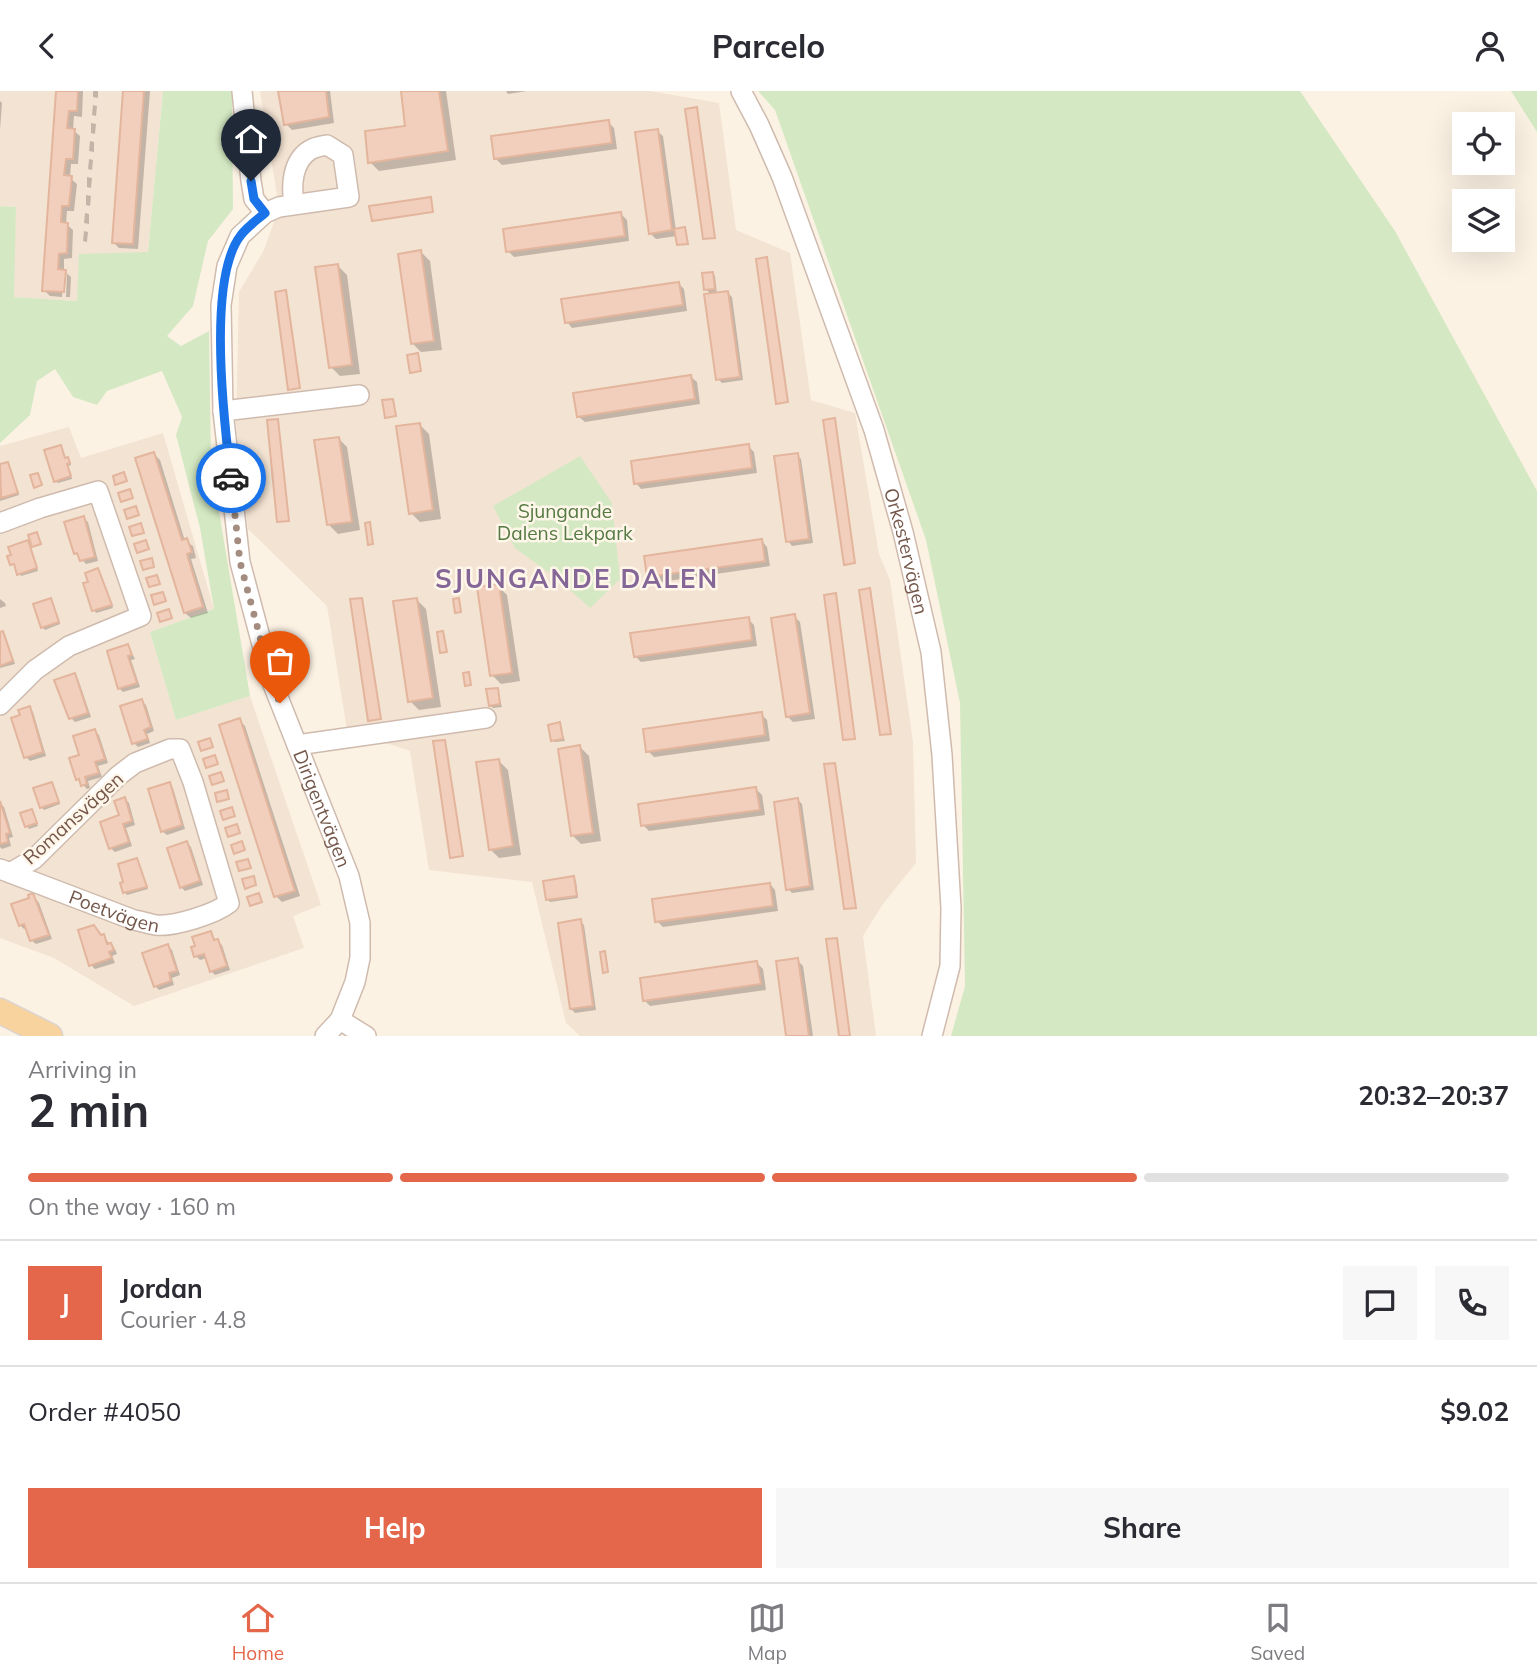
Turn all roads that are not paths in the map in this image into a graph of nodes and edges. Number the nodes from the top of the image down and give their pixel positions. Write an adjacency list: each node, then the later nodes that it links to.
1 (242, 91): 4 (street)
2 (741, 91): 18 (street, Orkestervägen)
3 (295, 204): 4 (street, Dirigentvägen)
4 (265, 213): 6 (street, Dirigentvägen)
5 (359, 395): 6 (street)
6 (223, 411): 10 (street, Dirigentvägen)
7 (0, 523): 8 (street)
8 (0, 705)
9 (486, 718): 10 (street)
10 (297, 745): 14 (street, Dirigentvägen)
11 (5, 871): 12 (street, Poetvägen); 12 (street, Romansvägen)
12 (229, 903)
13 (0, 1011): 15 (main road)
14 (340, 1020): 16 (street, Dirigentvägen); 17 (street)
15 (50, 1036)
16 (325, 1036)
17 (366, 1036)
18 (932, 1036)

